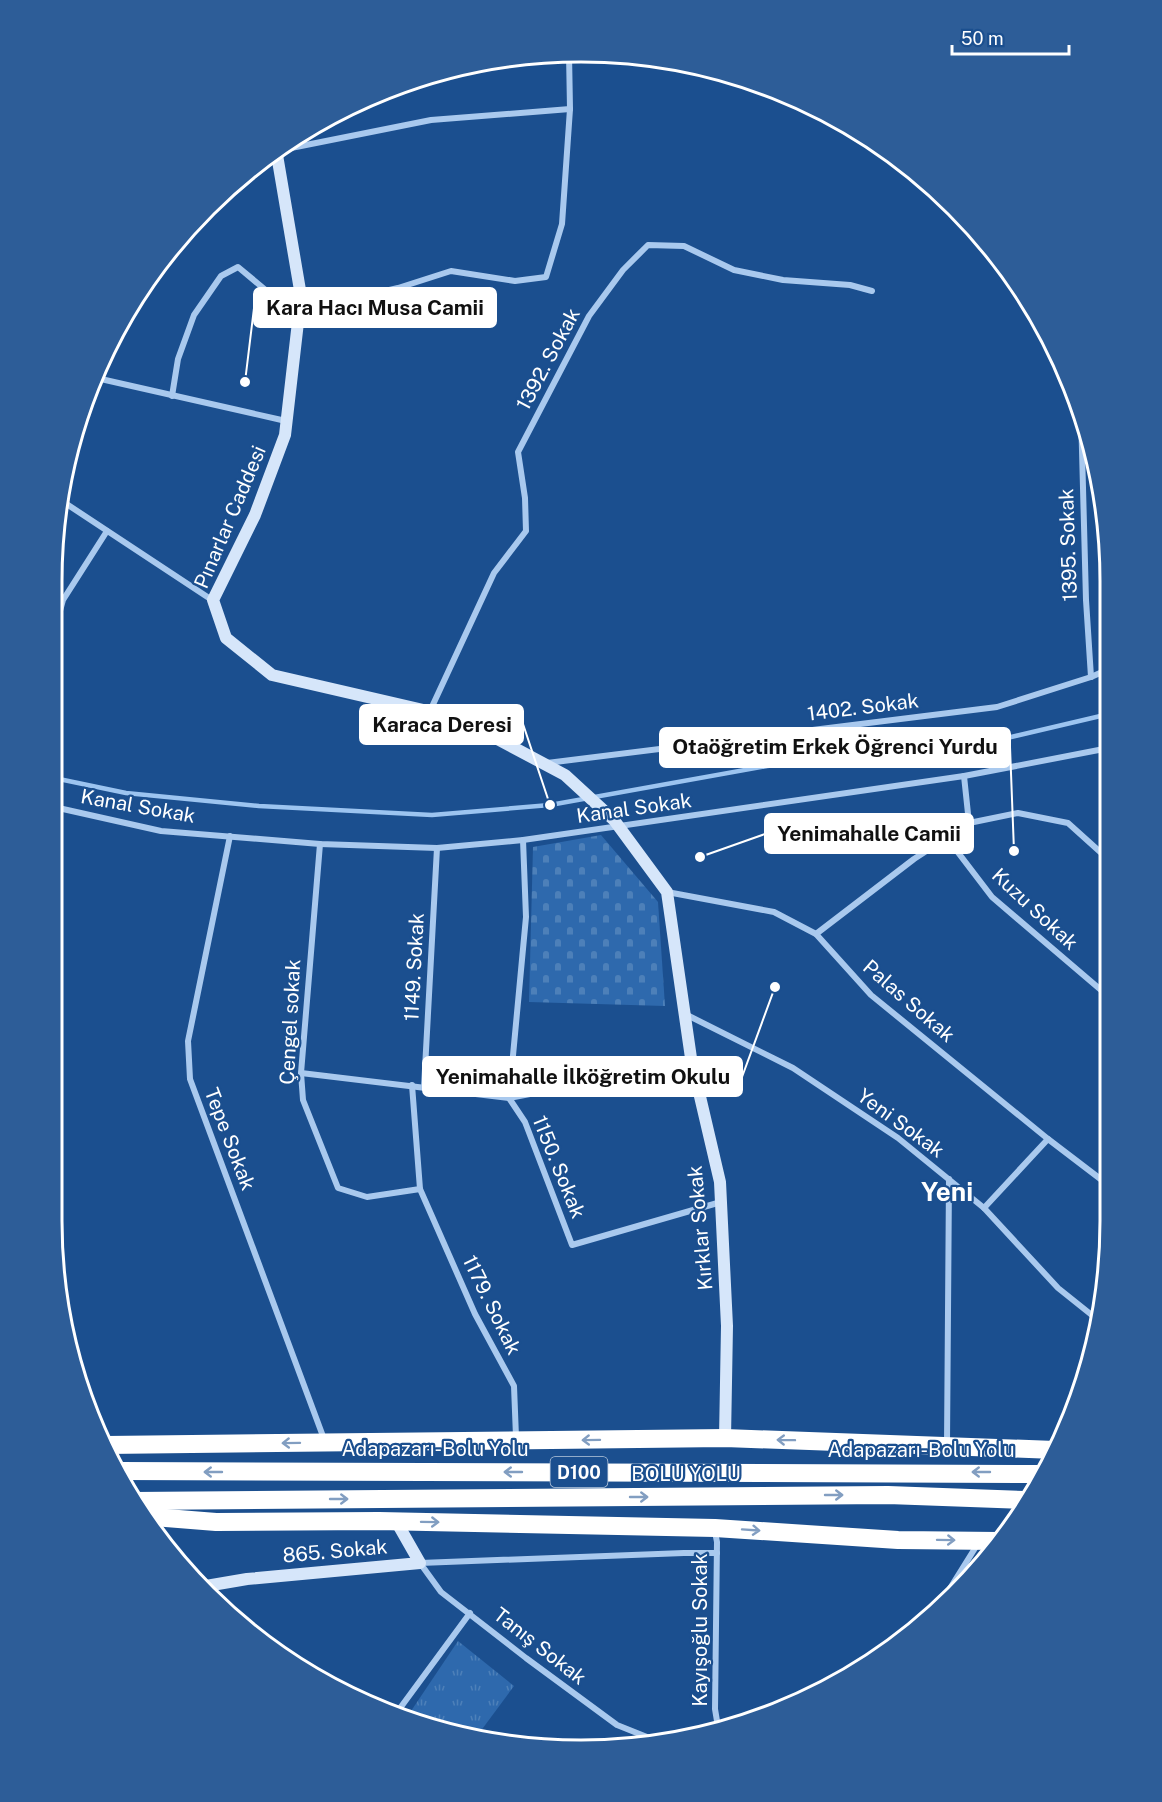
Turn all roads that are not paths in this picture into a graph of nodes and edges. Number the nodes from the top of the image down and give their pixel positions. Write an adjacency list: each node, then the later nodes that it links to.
1 (569, 62): 2 (street)
2 (570, 109): 3 (street); 6 (street)
3 (297, 146)
4 (278, 160): 6 (street, Pınarlar Caddesi)
5 (872, 291): 17 (street, 1392. Sokak)
6 (298, 317): 8 (street); 9 (street, Pınarlar Caddesi)
7 (102, 379): 8 (street)
8 (172, 396): 9 (street)
9 (287, 422): 13 (street, Pınarlar Caddesi)
10 (1082, 443): 16 (street, 1395. Sokak)
11 (67, 505): 12 (street)
12 (107, 531): 13 (street); 14 (street)
13 (213, 600): 17 (street, Pınarlar Caddesi)
14 (62, 604)
15 (1100, 673): 16 (street, 1402. Sokak)
16 (1091, 677): 19 (street, 1402. Sokak)
17 (430, 712): 19 (street, Pınarlar Caddesi)
18 (1100, 750): 20 (street, Kanal Sokak)
19 (544, 764): 23 (street, Pınarlar Caddesi)
20 (964, 776): 22 (street); 23 (street, Kanal Sokak)
21 (62, 809): 24 (street, Kanal Sokak)
22 (969, 823): 25 (street); 29 (street)
23 (616, 824): 26 (street, Kanal Sokak); 30 (street, Kırklar Sokak)
24 (230, 836): 27 (street, Kanal Sokak); 48 (street, Tepe Sokak)
25 (947, 838): 31 (street); 32 (street, Kuzu Sokak)
26 (523, 840): 28 (street, Kanal Sokak); 38 (street)
27 (320, 844): 28 (street, Kanal Sokak); 35 (street, Çengel sokak)
28 (437, 848): 37 (street, 1149. Sokak)
29 (1100, 852)
30 (667, 892): 31 (street, Palas Sokak); 33 (street, Kırklar Sokak)
31 (816, 934): 39 (street, Palas Sokak)
32 (1100, 989)
33 (684, 1013): 34 (street, Kırklar Sokak); 40 (street, Yeni Sokak)
34 (691, 1058): 38 (street); 43 (street, Kırklar Sokak)
35 (301, 1073): 36 (street); 42 (street, Çengel sokak)
36 (412, 1085): 37 (street); 42 (street)
37 (424, 1087): 38 (street)
38 (509, 1098): 43 (street, 1150. Sokak)
39 (1048, 1139): 41 (street, Palas Sokak); 44 (street)
40 (949, 1179): 44 (street, Yeni Sokak); 51 (street)
41 (1100, 1179)
42 (420, 1189): 47 (street, 1179. Sokak)
43 (721, 1202): 46 (street, Kırklar Sokak)
44 (984, 1208): 45 (street, Yeni Sokak)
45 (1092, 1315)
46 (726, 1438): 47 (highway, one-way to 47); 51 (highway, one-way to 46)
47 (516, 1441): 48 (highway)
48 (326, 1443): 49 (highway, one-way to 49)
49 (212, 1444): 50 (highway); 53 (highway)
50 (112, 1445)
51 (947, 1445): 52 (highway)
52 (1048, 1450)
53 (118, 1456)
54 (126, 1472): 55 (highway, Adapazarı-Bolu Yolu / D100, one-way to 54)
55 (1035, 1474)
56 (1019, 1500): 57 (highway, BOLU YOLU / D100, one-way to 56)
57 (143, 1501)
58 (154, 1517): 59 (highway)
59 (288, 1521): 60 (highway); 61 (highway)
60 (396, 1521): 62 (highway, one-way to 62); 66 (street, 865. Sokak)
61 (158, 1522)
62 (715, 1528): 63 (highway, one-way to 63); 65 (street, Kayışoğlu Sokak)
63 (980, 1541): 64 (highway); 67 (street)
64 (990, 1541)
65 (717, 1553): 66 (street); 71 (street, Kayışoğlu Sokak)
66 (420, 1563): 68 (street, 865. Sokak); 69 (street, Tanış Sokak)
67 (954, 1582)
68 (211, 1585)
69 (470, 1613): 70 (street); 72 (street, Tanış Sokak)
70 (400, 1708)
71 (717, 1722)
72 (645, 1736)

